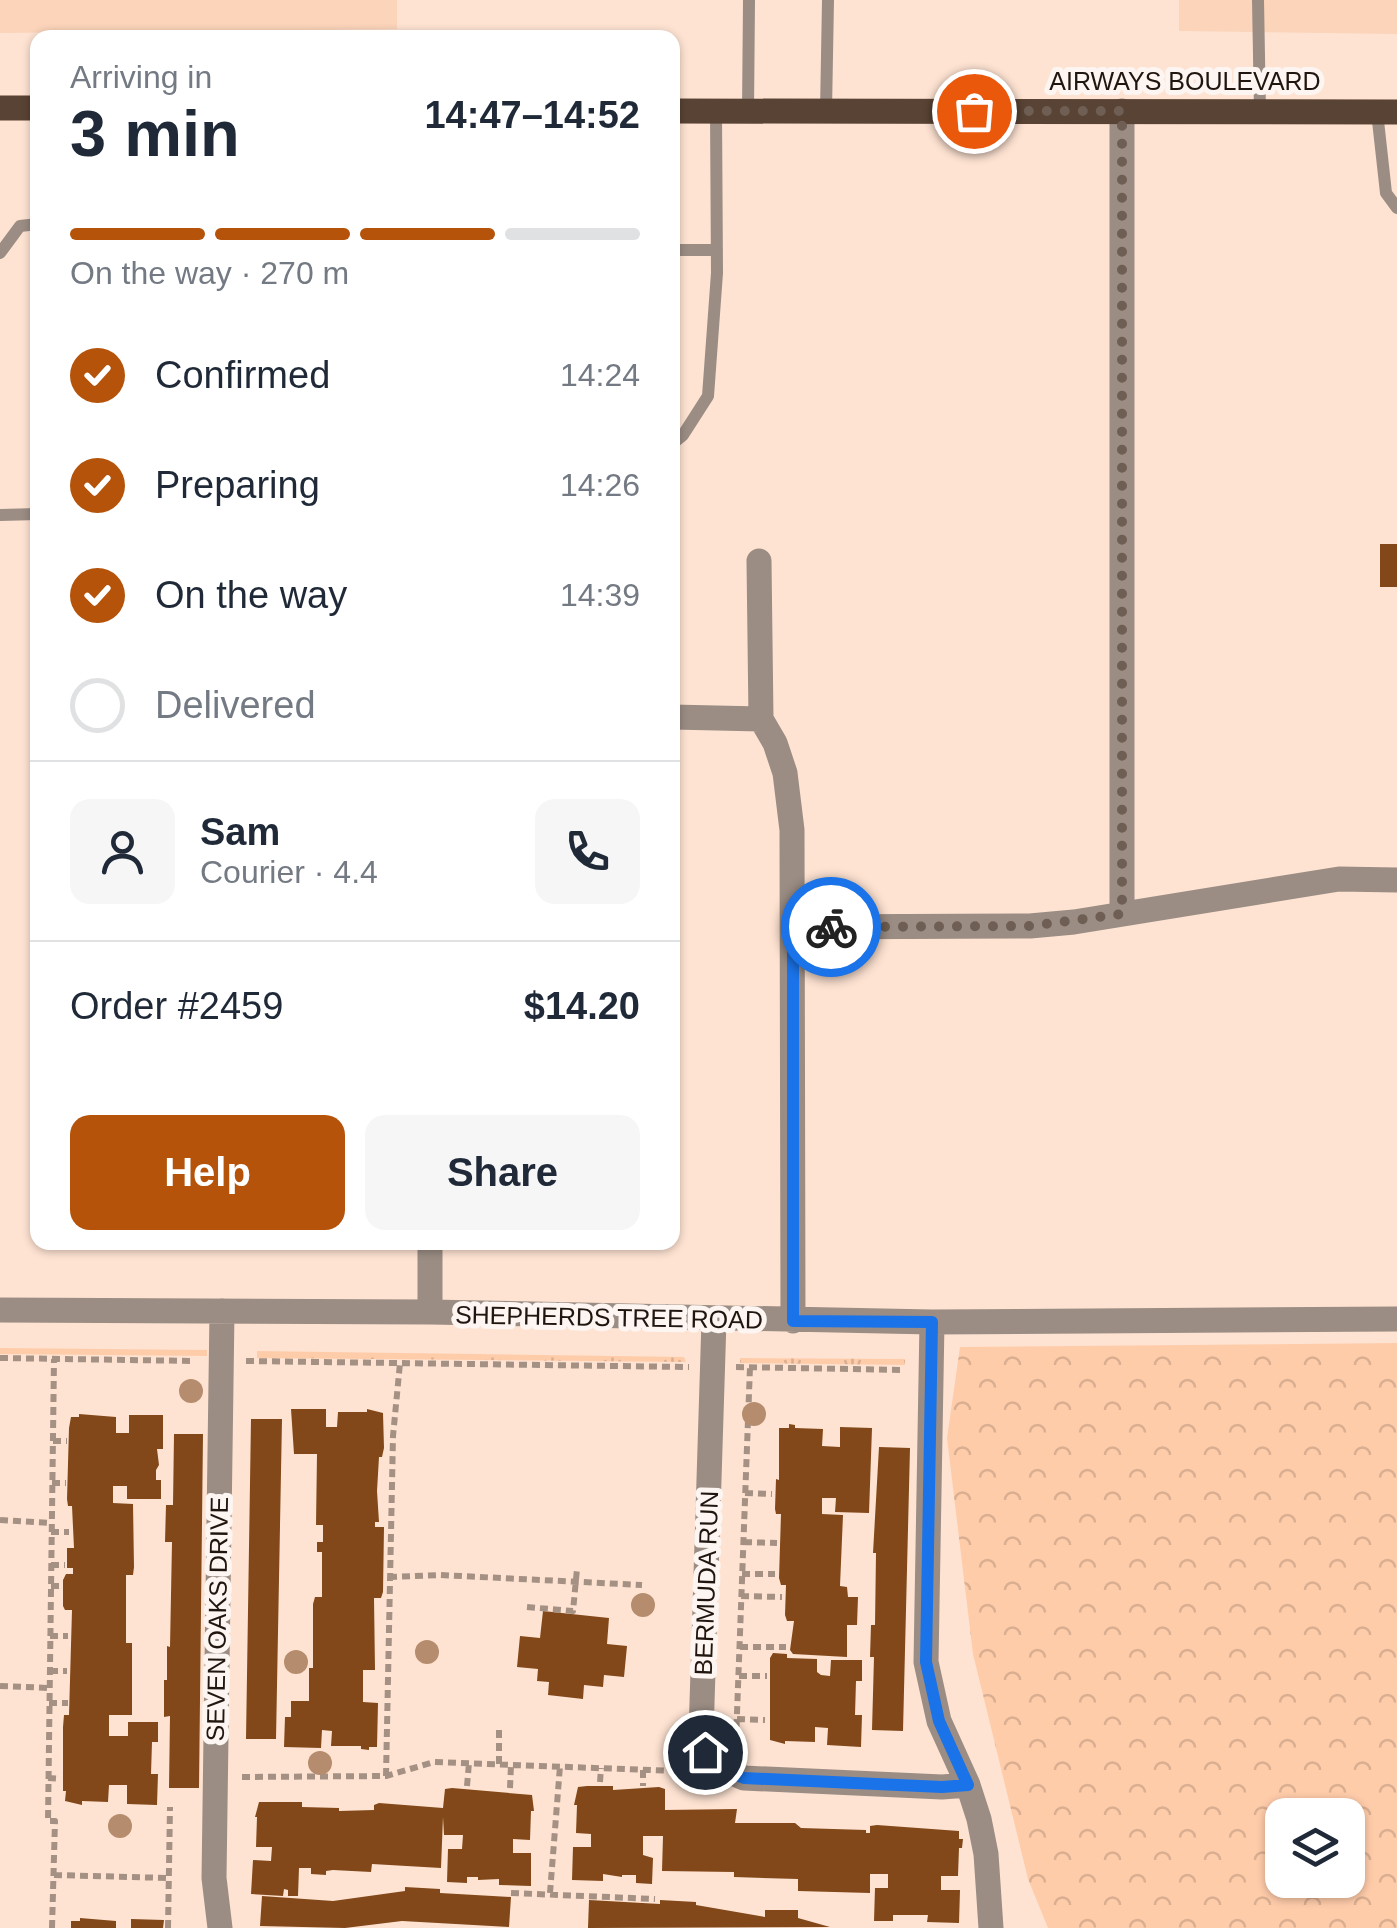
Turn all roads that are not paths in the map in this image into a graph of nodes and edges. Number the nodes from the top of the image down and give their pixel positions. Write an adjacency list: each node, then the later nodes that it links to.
1 (749, 0): 8 (lane)
2 (828, 0): 9 (lane)
3 (1258, 0): 11 (lane)
4 (0, 108): 5 (main road)
5 (30, 108)
6 (680, 110): 7 (main road, AIRWAYS BOULEVARD)
7 (716, 111): 8 (main road, AIRWAYS BOULEVARD); 16 (lane)
8 (748, 111): 9 (main road, AIRWAYS BOULEVARD)
9 (826, 111): 10 (main road, AIRWAYS BOULEVARD)
10 (1122, 111): 11 (main road, AIRWAYS BOULEVARD); 25 (street)
11 (1260, 112): 12 (main road, AIRWAYS BOULEVARD)
12 (1387, 112): 13 (lane)
13 (1397, 208)
14 (30, 225): 17 (lane)
15 (680, 250): 16 (lane)
16 (717, 250): 18 (lane)
17 (0, 254)
18 (680, 437)
19 (30, 514): 20 (lane)
20 (0, 515)
21 (759, 561): 23 (street)
22 (680, 717): 23 (street)
23 (761, 719): 26 (street)
24 (1397, 880): 25 (street)
25 (1122, 914): 26 (street)
26 (793, 927): 33 (street)
27 (430, 1250): 30 (street)
28 (0, 1310): 29 (street, SHEPHERDS TREE ROAD)
29 (222, 1310): 30 (street, SHEPHERDS TREE ROAD); 36 (street, SEVEN OAKS DRIVE)
30 (430, 1312): 32 (street, SHEPHERDS TREE ROAD)
31 (1397, 1319): 34 (street, SHEPHERDS TREE ROAD)
32 (714, 1320): 33 (street, SHEPHERDS TREE ROAD); 35 (street, BERMUDA RUN)
33 (793, 1321): 34 (street, SHEPHERDS TREE ROAD)
34 (932, 1322): 35 (street)
35 (968, 1785): 37 (street)
36 (220, 1928)
37 (991, 1928)

